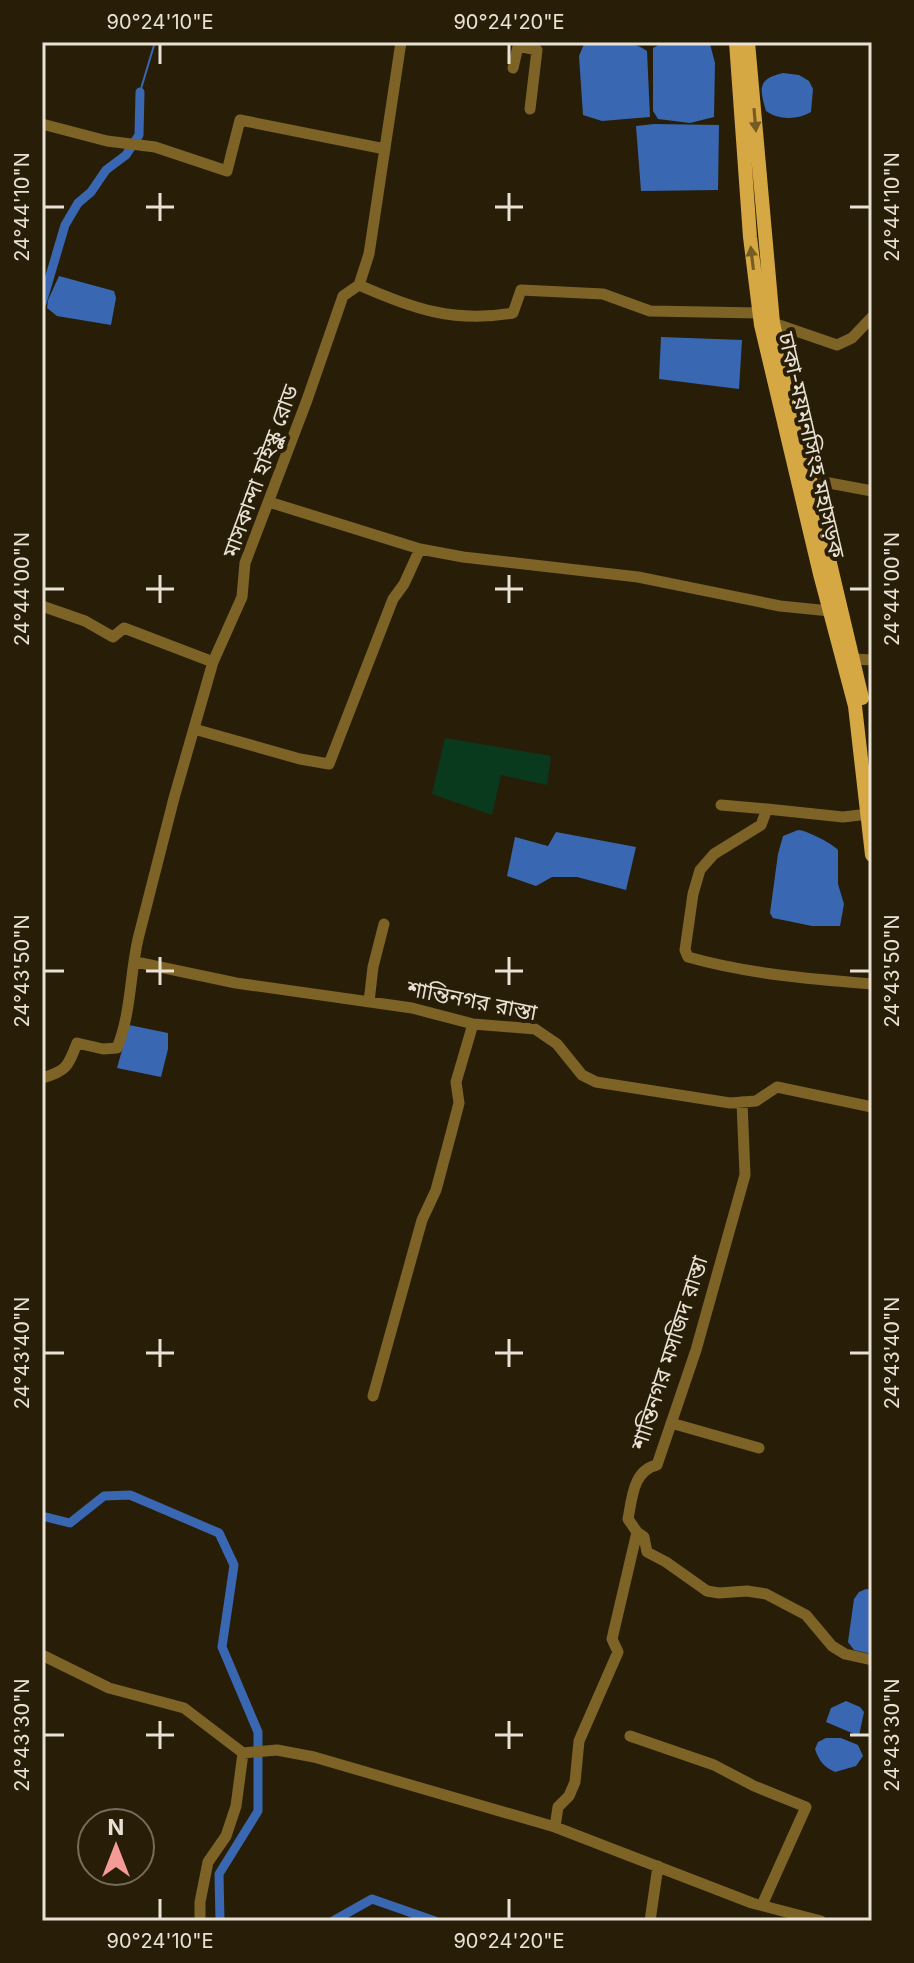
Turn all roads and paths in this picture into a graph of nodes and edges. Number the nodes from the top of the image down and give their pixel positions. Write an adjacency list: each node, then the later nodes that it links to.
1 (401, 42): 8 (street, মাসকান্দা হাইস্কুল রোড)
2 (736, 42): 10 (main road, ঢাকা-ময়মনসিংহ মহাসড়ক, one-way to 2)
3 (748, 42): 12 (main road, ঢাকা-ময়মনসিংহ মহাসড়ক, one-way to 12)
4 (519, 44): 5 (street); 6 (street)
5 (513, 68)
6 (530, 109)
7 (42, 124): 8 (street)
8 (385, 149): 9 (street, মাসকান্দা হাইস্কুল রোড)
9 (359, 285): 10 (street); 15 (street, মাসকান্দা হাইস্কুল রোড)
10 (759, 313): 18 (main road, ঢাকা-ময়মনসিংহ মহাসড়ক)
11 (872, 317): 12 (street)
12 (773, 323): 19 (main road, ঢাকা-ময়মনসিংহ মহাসড়ক)
13 (824, 482): 14 (street)
14 (872, 491)
15 (269, 502): 16 (street); 21 (street, মাসকান্দা হাইস্কুল রোড)
16 (420, 549): 18 (street); 22 (street)
17 (42, 606): 21 (street)
18 (830, 611): 26 (main road, ঢাকা-ময়মনসিংহ মহাসড়ক)
19 (854, 659): 20 (street); 23 (main road, ঢাকা-ময়মনসিংহ মহাসড়ক)
20 (872, 660)
21 (213, 662): 22 (street, মাসকান্দা হাইস্কুল রোড)
22 (194, 729): 29 (street, মাসকান্দা হাইস্কুল রোড)
23 (872, 763)
24 (721, 805): 25 (street)
25 (767, 809): 26 (street); 30 (street)
26 (869, 814): 27 (main road, ঢাকা-ময়মনসিংহ মহাসড়ক)
27 (872, 855)
28 (384, 924): 31 (street)
29 (136, 962): 31 (street, শান্তিনগর রাস্তা); 33 (street, মাসকান্দা হাইস্কুল রোড)
30 (872, 984)
31 (369, 1002): 32 (street, শান্তিনগর রাস্তা)
32 (473, 1024): 34 (street, শান্তিনগর রাস্তা); 36 (street)
33 (42, 1078)
34 (742, 1102): 35 (street, শান্তিনগর রাস্তা); 37 (street, শান্তিনগর মসজিদ রাস্তা)
35 (872, 1107)
36 (373, 1396)
37 (671, 1423): 38 (street); 39 (street, শান্তিনগর মসজিদ রাস্তা)
38 (759, 1448)
39 (637, 1532): 41 (street); 44 (street, শান্তিনগর মসজিদ রাস্তা)
40 (42, 1655): 43 (street)
41 (872, 1660)
42 (630, 1736): 46 (street)
43 (245, 1753): 44 (street); 47 (street)
44 (555, 1827): 45 (street)
45 (658, 1866): 46 (street); 48 (street)
46 (762, 1905): 49 (street)
47 (200, 1921)
48 (650, 1921)
49 (821, 1921)

